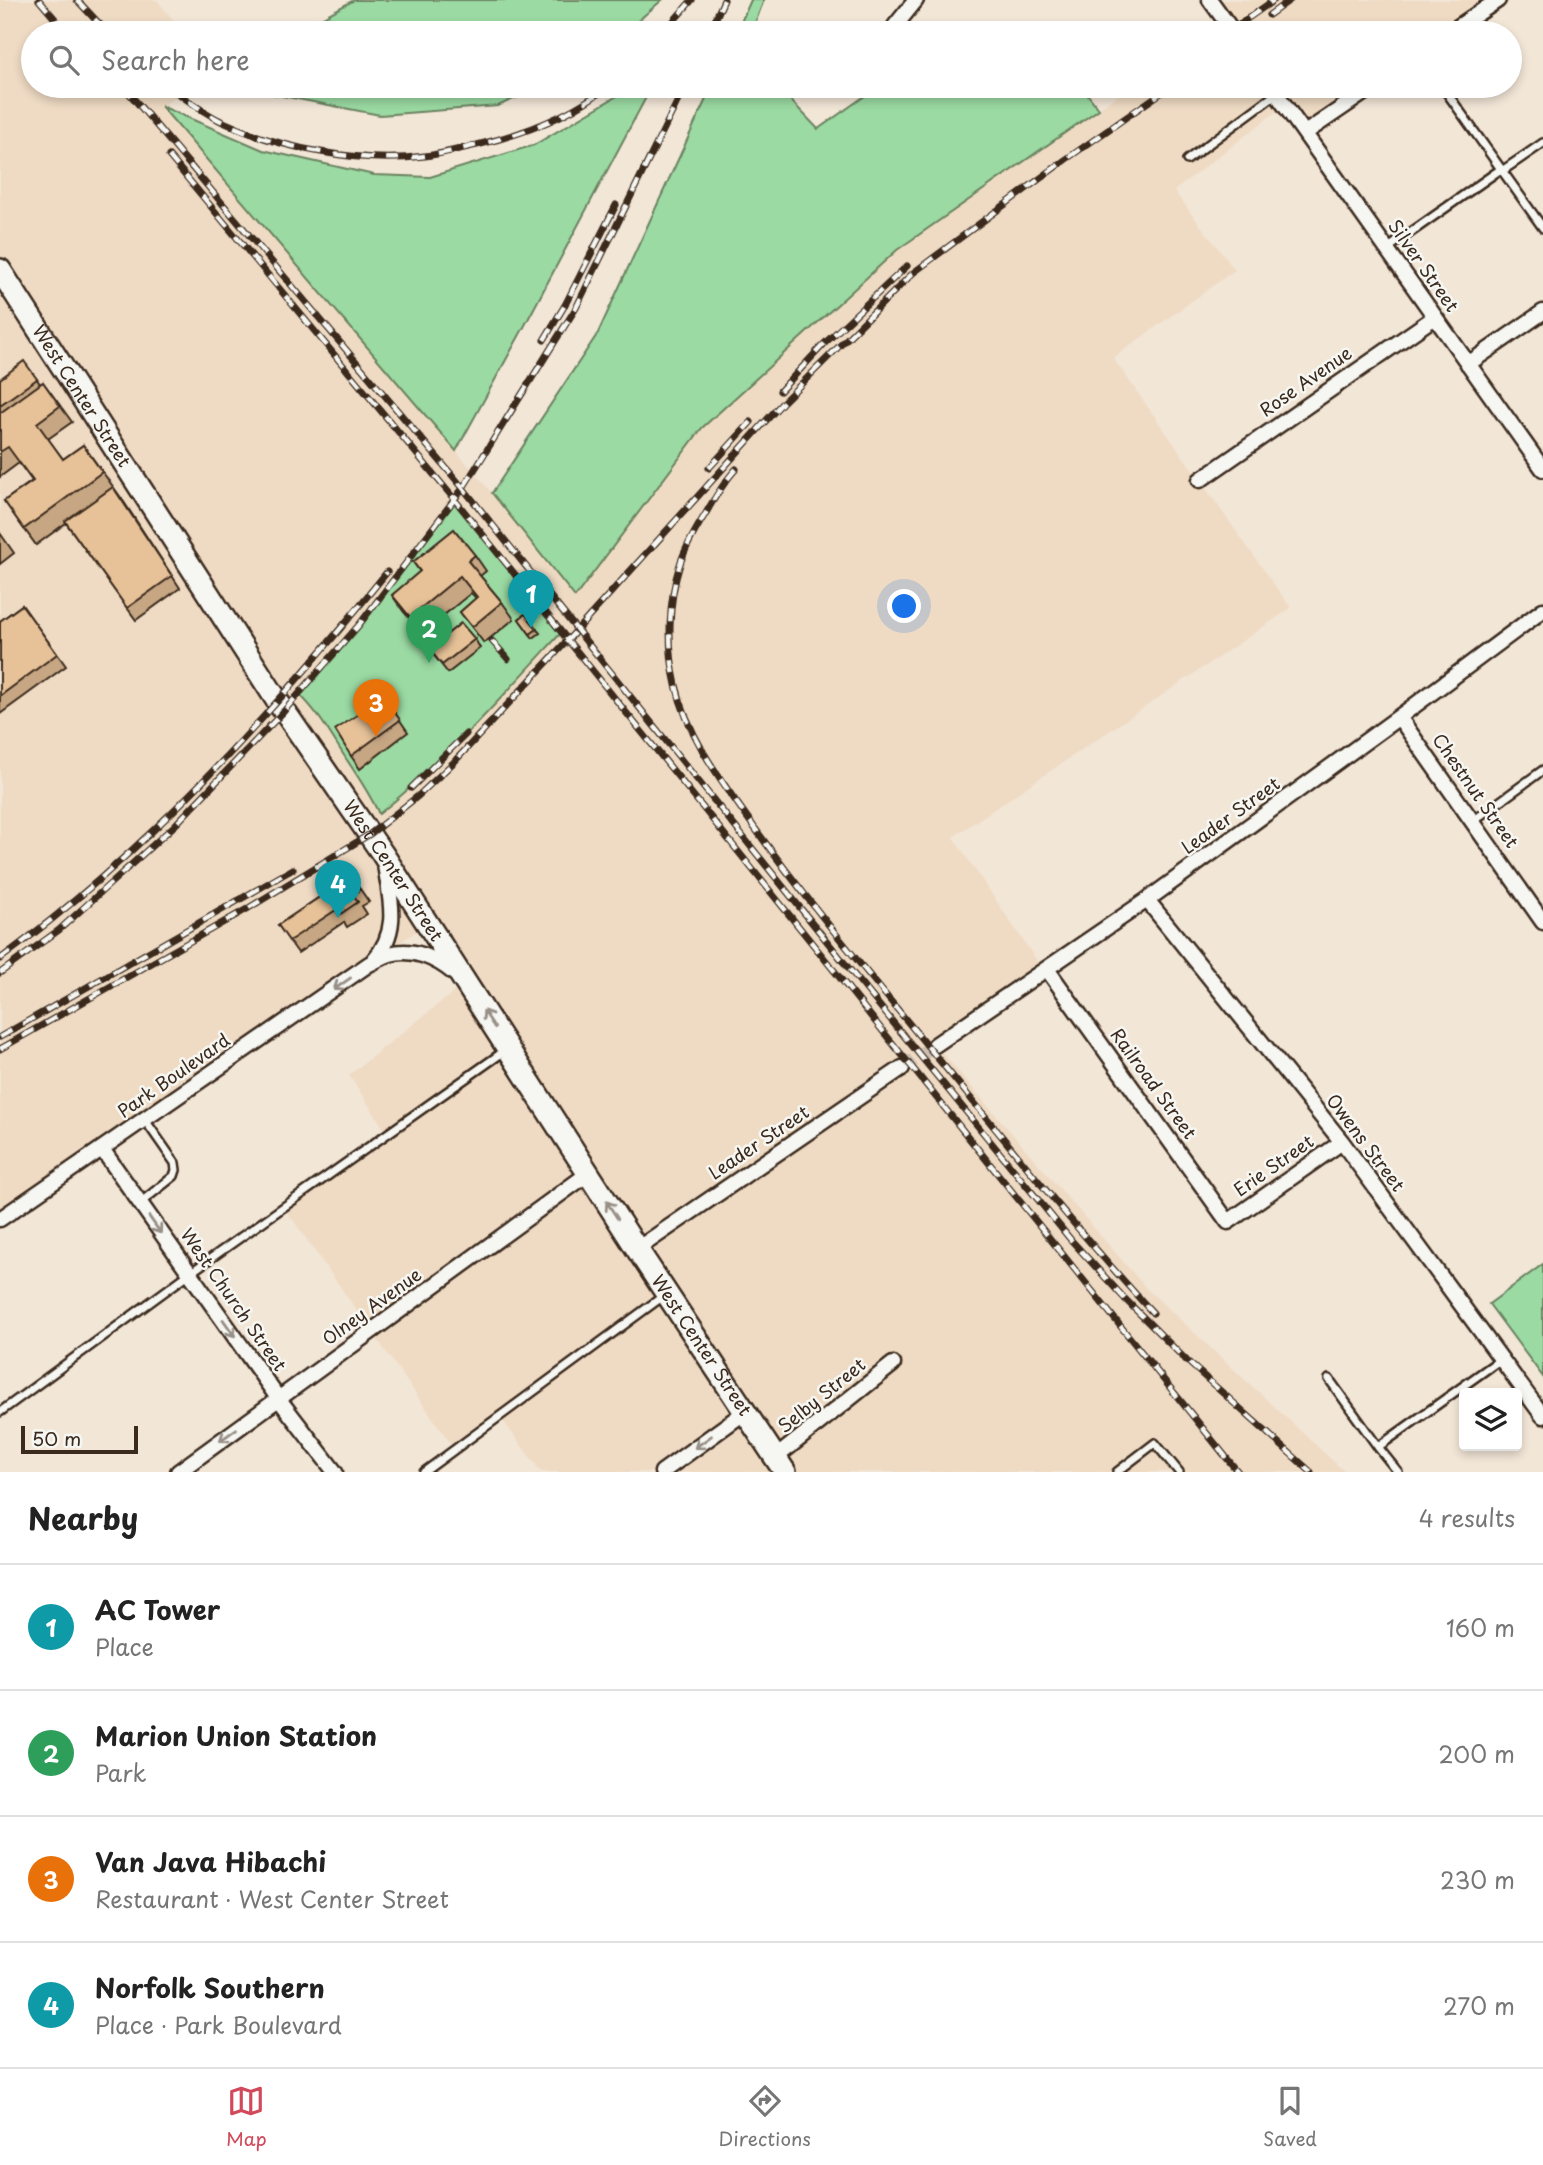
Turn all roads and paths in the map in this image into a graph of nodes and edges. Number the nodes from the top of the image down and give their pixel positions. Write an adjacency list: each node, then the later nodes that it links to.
1 (916, 0): 4 (street)
2 (1210, 0): 5 (street)
3 (1498, 0): 6 (street)
4 (899, 21)
5 (1225, 21)
6 (1467, 21)
7 (1263, 98): 13 (lane)
8 (1280, 98): 11 (street, Silver Street)
9 (1356, 98): 11 (street)
10 (1451, 98): 14 (lane)
11 (1305, 133): 16 (street, Silver Street)
12 (1543, 143): 14 (lane)
13 (1187, 160)
14 (1502, 170): 15 (lane); 16 (lane)
15 (1543, 228)
16 (1387, 248): 19 (street, Silver Street)
17 (0, 271): 27 (main road, West Center Street)
18 (1543, 312): 20 (street)
19 (1435, 317): 20 (street, Silver Street); 22 (street, Rose Avenue)
20 (1468, 363): 21 (street, Silver Street)
21 (1543, 469)
22 (1200, 480)
23 (1543, 610): 24 (street, Leader Street)
24 (1399, 717): 26 (street, Chestnut Street); 28 (street, Leader Street)
25 (1543, 770): 26 (lane)
26 (1472, 822): 29 (street, Chestnut Street)
27 (382, 853): 30 (street, Park Boulevard); 32 (main road, West Center Street)
28 (1147, 900): 31 (street, Leader Street); 37 (street, Owens Street)
29 (1543, 922)
30 (369, 964): 32 (street, Park Boulevard); 36 (street, Park Boulevard, one-way to 36)
31 (1046, 969): 33 (street, Leader Street); 42 (street, Railroad Street)
32 (466, 983): 34 (main road, West Center Street, one-way to 32)
33 (936, 1045)
34 (508, 1049): 39 (main road, West Center Street); 44 (lane)
35 (902, 1068): 43 (street, Leader Street)
36 (145, 1120): 38 (street, Park Boulevard); 40 (lane)
37 (1342, 1142): 42 (street, Erie Street); 46 (street, Owens Street)
38 (102, 1149): 40 (street, West Church Street); 41 (street, Park Boulevard)
39 (589, 1173): 43 (main road, West Center Street, one-way to 39); 49 (street, Olney Avenue)
40 (140, 1203): 44 (street, West Church Street, one-way to 44)
41 (0, 1219)
42 (1228, 1222)
43 (637, 1249): 45 (main road, West Center Street)
44 (190, 1273): 49 (street, West Church Street, one-way to 49); 50 (lane)
45 (667, 1293): 51 (main road, West Center Street); 57 (lane)
46 (1501, 1359): 52 (street, Owens Street); 53 (lane)
47 (893, 1364): 54 (street, Selby Street)
48 (1329, 1379): 53 (lane)
49 (278, 1398): 55 (street, Olney Avenue, one-way to 55); 56 (street, West Church Street)
50 (0, 1412)
51 (745, 1412): 54 (main road, West Center Street); 58 (street, one-way to 58)
52 (1543, 1416)
53 (1378, 1447): 61 (lane)
54 (780, 1465)
55 (178, 1472)
56 (335, 1472)
57 (424, 1472)
58 (662, 1472)
59 (1117, 1472): 60 (lane)
60 (1179, 1472)
61 (1398, 1472)

